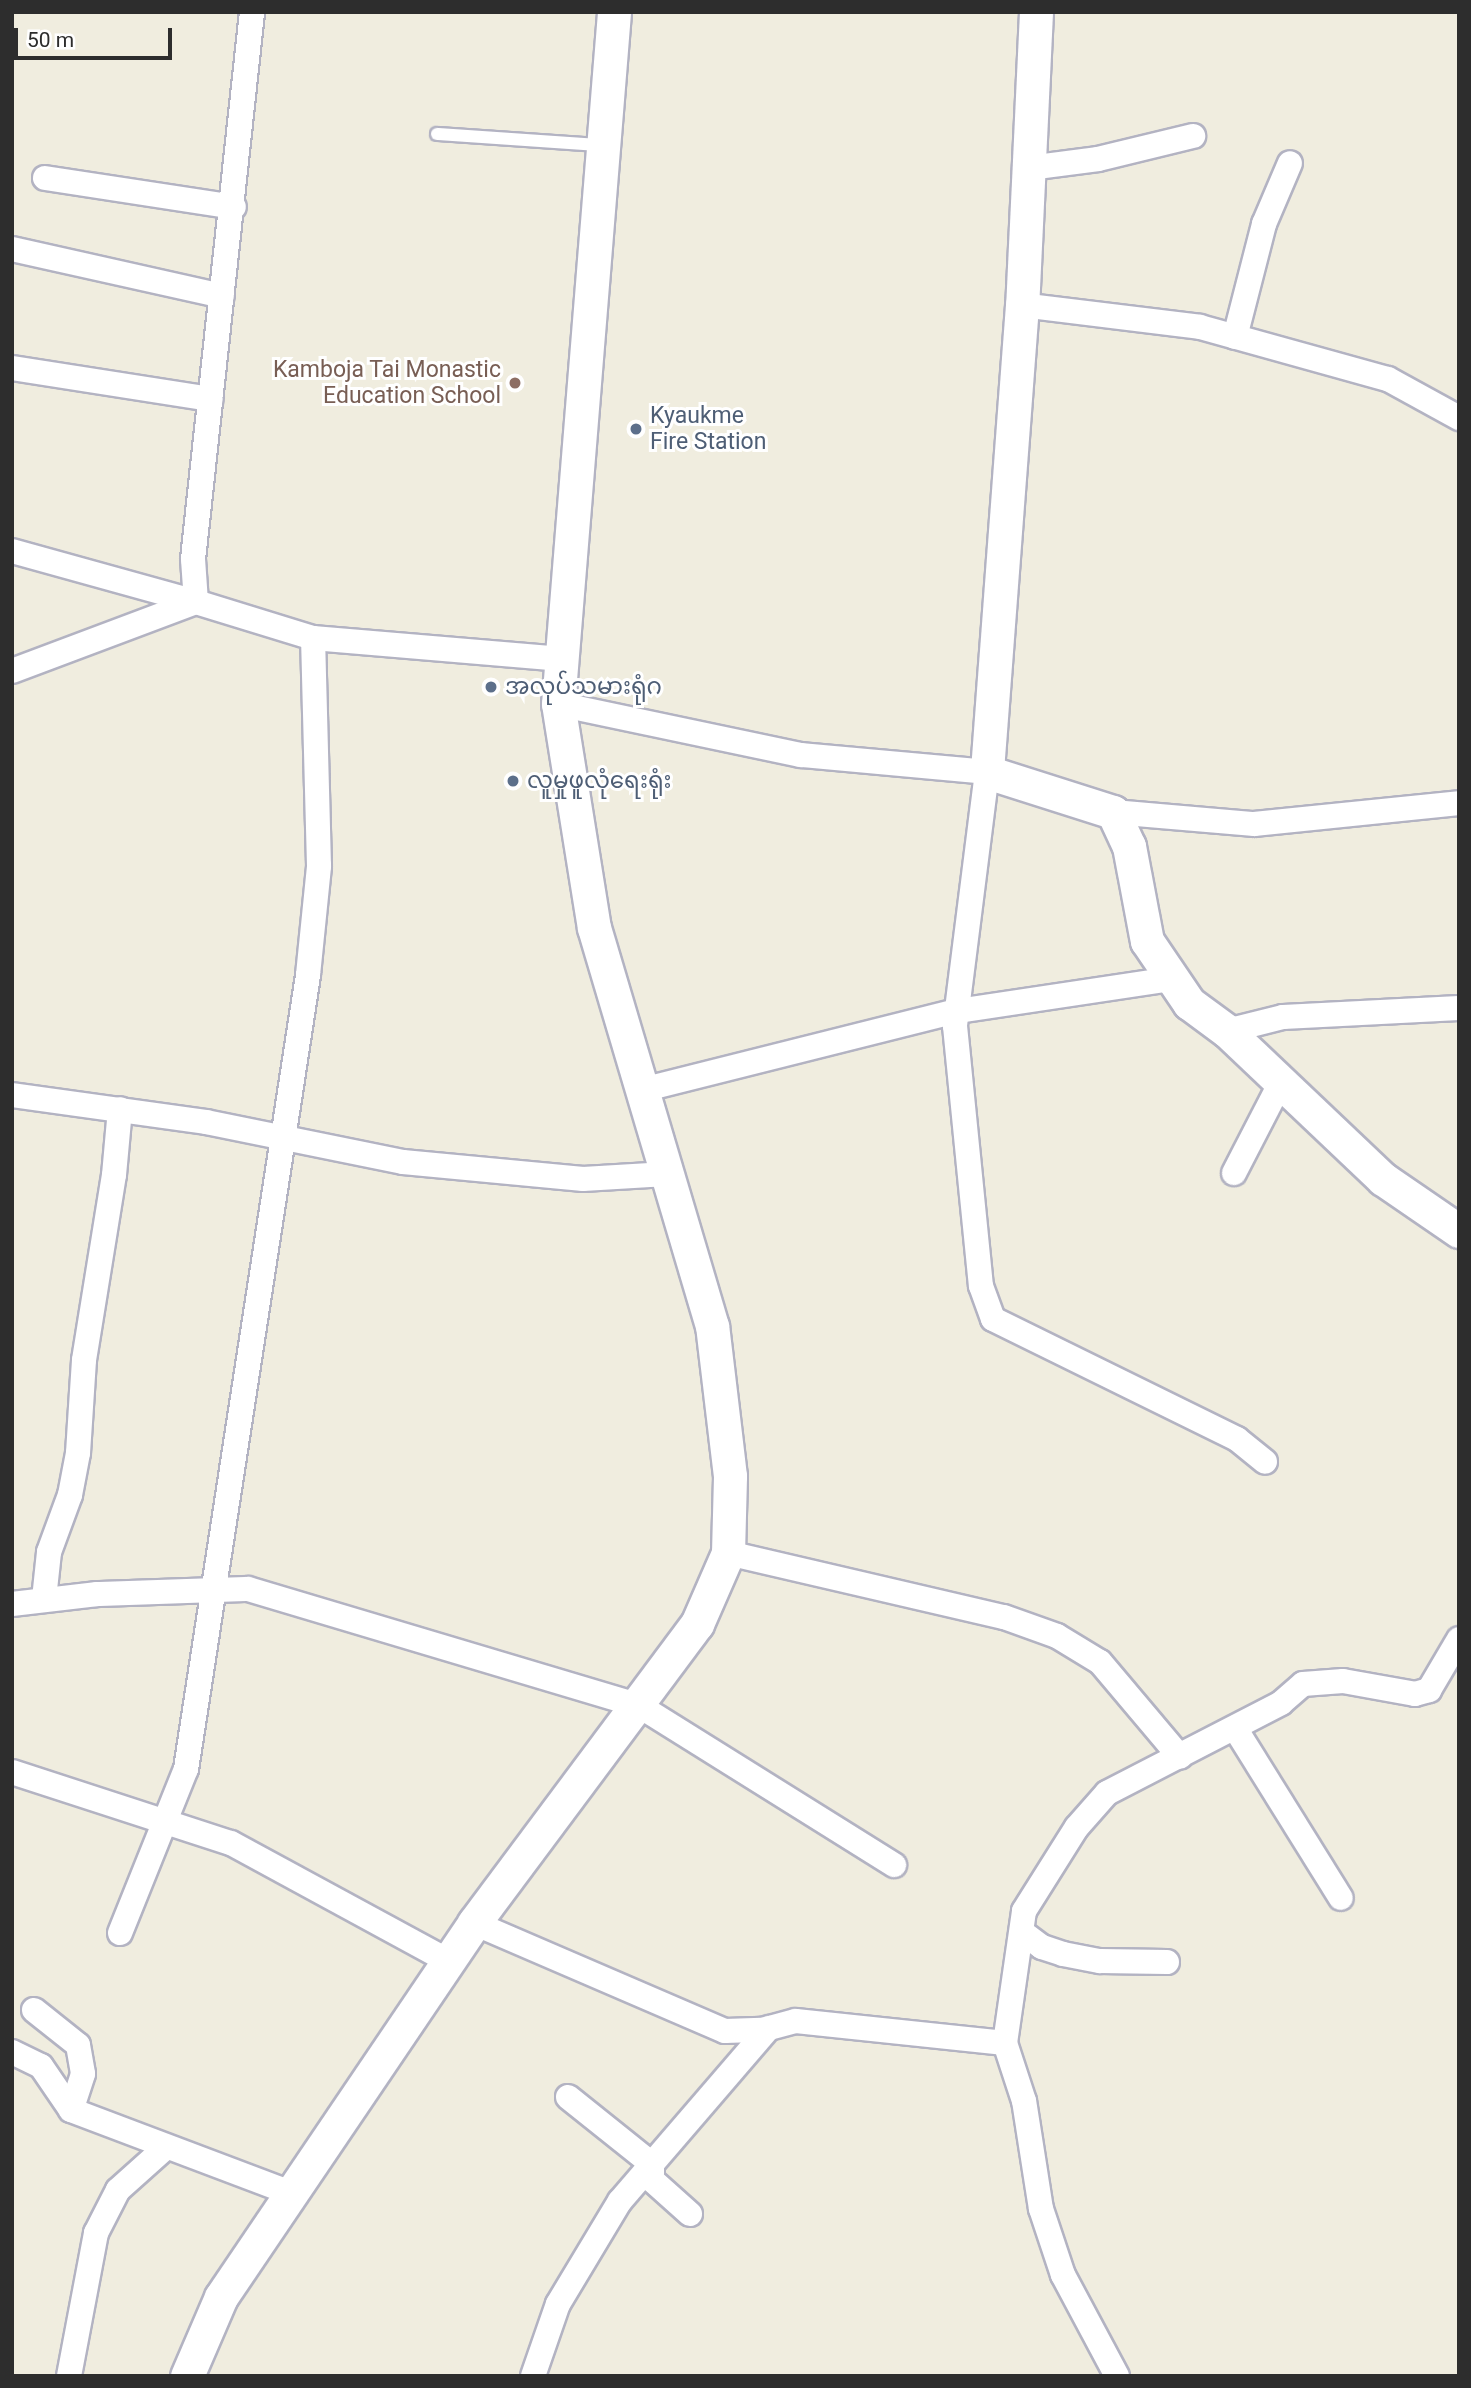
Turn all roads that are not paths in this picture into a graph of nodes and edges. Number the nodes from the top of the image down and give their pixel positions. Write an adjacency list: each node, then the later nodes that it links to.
1 (252, 12): 10 (street)
2 (614, 12): 6 (street)
3 (1036, 12): 8 (street)
4 (437, 134): 6 (lane)
5 (1193, 136): 8 (street)
6 (603, 146): 21 (street)
7 (1290, 163): 14 (street)
8 (1029, 168): 13 (street)
9 (45, 178): 10 (street)
10 (234, 207): 12 (street)
11 (12, 250): 12 (street)
12 (222, 296): 16 (street)
13 (1022, 304): 14 (street); 24 (street)
14 (1235, 337): 17 (street)
15 (12, 368): 16 (street)
16 (211, 399): 19 (street)
17 (1459, 418)
18 (12, 551): 19 (street)
19 (196, 602): 20 (street); 22 (street)
20 (313, 638): 21 (street); 35 (street)
21 (562, 659): 23 (street)
22 (12, 671)
23 (558, 704): 24 (street); 32 (street)
24 (987, 772): 26 (street); 29 (street)
25 (1459, 803): 26 (street)
26 (1113, 812): 27 (street)
27 (1172, 979): 29 (street); 30 (street)
28 (1459, 1008): 30 (street)
29 (957, 1011): 32 (street); 39 (street)
30 (1227, 1031): 31 (street)
31 (1281, 1082): 36 (street); 38 (street)
32 (642, 1090): 37 (street)
33 (12, 1095): 34 (street)
34 (120, 1109): 35 (street); 42 (street)
35 (282, 1139): 37 (street); 41 (street)
36 (1234, 1173)
37 (667, 1174): 40 (street)
38 (1459, 1231)
39 (1265, 1462)
40 (728, 1553): 45 (street); 47 (street)
41 (211, 1590): 42 (street); 45 (street); 49 (street)
42 (44, 1599): 43 (street)
43 (12, 1604)
44 (1459, 1639): 46 (street)
45 (638, 1705): 50 (street); 52 (street)
46 (1235, 1728): 47 (street); 51 (street)
47 (1180, 1757): 53 (street)
48 (12, 1772): 49 (street)
49 (166, 1818): 54 (street); 55 (street)
50 (894, 1865)
51 (1341, 1898)
52 (474, 1923): 55 (street); 58 (street)
53 (1022, 1932): 56 (street); 59 (street)
54 (120, 1933)
55 (448, 1962): 65 (street)
56 (1167, 1962)
57 (34, 2010): 62 (street)
58 (769, 2028): 59 (street); 64 (street)
59 (1005, 2043): 67 (street)
60 (12, 2052): 62 (street)
61 (568, 2097): 64 (street)
62 (71, 2110): 63 (street)
63 (165, 2148): 65 (street); 68 (street)
64 (652, 2164): 66 (street); 70 (street)
65 (291, 2193): 69 (street)
66 (690, 2214)
67 (1119, 2373)
68 (69, 2376)
69 (187, 2376)
70 (533, 2376)

